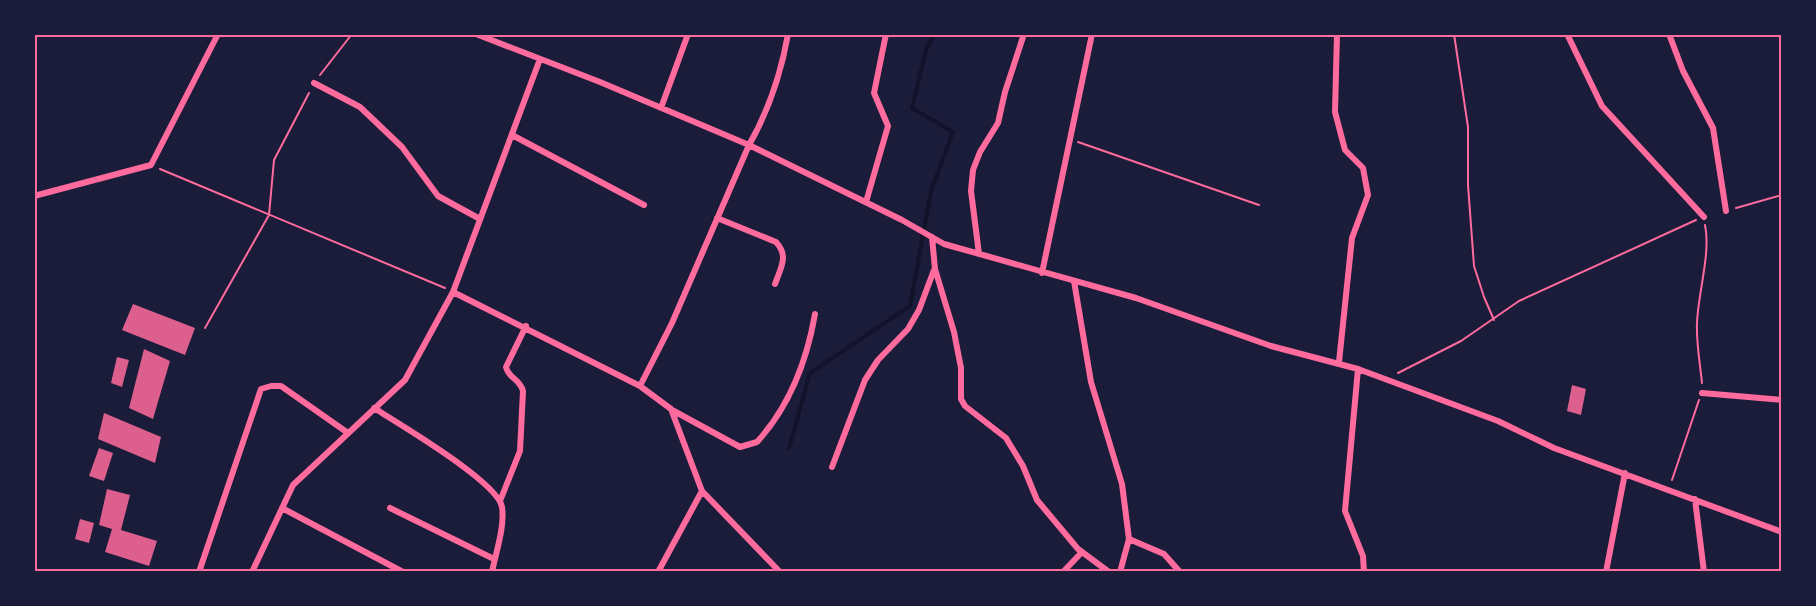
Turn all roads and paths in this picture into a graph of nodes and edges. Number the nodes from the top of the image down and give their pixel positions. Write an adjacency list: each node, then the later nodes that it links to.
1 (219, 34): 19 (street)
2 (352, 34): 14 (path)
3 (476, 34): 13 (street)
4 (688, 34): 15 (street)
5 (788, 34): 18 (street)
6 (886, 34): 22 (street)
7 (1024, 34): 31 (street)
8 (1337, 34): 41 (street)
9 (1454, 34): 38 (path)
10 (1567, 34): 27 (street)
11 (1670, 34): 25 (street)
12 (1090, 36): 17 (street)
13 (540, 59): 15 (street); 16 (street)
14 (314, 83): 26 (path); 29 (street)
15 (661, 108): 18 (street)
16 (512, 135): 23 (street); 29 (street)
17 (1070, 139): 24 (path); 33 (street)
18 (749, 145): 22 (street); 28 (street)
19 (151, 165): 21 (street); 26 (path)
20 (1782, 195): 25 (path)
21 (34, 196)
22 (866, 202): 30 (street)
23 (644, 205)
24 (1259, 205)
25 (1726, 211)
26 (269, 215): 36 (path); 40 (path)
27 (1704, 217): 38 (path); 45 (path)
28 (717, 218): 35 (street); 44 (street)
29 (480, 219): 36 (street)
30 (932, 237): 31 (street); 32 (street)
31 (980, 254): 33 (street)
32 (935, 269): 50 (street); 60 (street)
33 (1042, 273): 34 (street)
34 (1074, 281): 41 (street); 59 (street)
35 (775, 284)
36 (453, 292): 39 (street); 47 (street)
37 (814, 314): 48 (street)
38 (1494, 320): 43 (path)
39 (526, 326): 44 (street); 55 (street)
40 (205, 328)
41 (1339, 362): 42 (street)
42 (1358, 369): 43 (street); 72 (street)
43 (1387, 379): 51 (street)
44 (640, 386): 48 (street)
45 (1702, 393): 46 (street); 52 (path)
46 (1782, 400)
47 (374, 408): 49 (street); 55 (street)
48 (671, 409): 53 (street)
49 (348, 433): 56 (street); 62 (street)
50 (832, 467)
51 (1625, 473): 52 (street); 73 (street)
52 (1669, 489): 54 (street)
53 (702, 492): 66 (street); 67 (street)
54 (1695, 499): 58 (street); 74 (street)
55 (500, 501): 61 (street)
56 (282, 508): 63 (street); 64 (street)
57 (390, 508): 61 (street)
58 (1782, 532)
59 (1129, 539): 70 (street); 71 (street)
60 (1082, 552): 68 (street); 69 (street)
61 (494, 559): 65 (street)
62 (199, 572)
63 (252, 572)
64 (403, 572)
65 (492, 572)
66 (658, 572)
67 (780, 572)
68 (1063, 572)
69 (1109, 572)
70 (1120, 572)
71 (1180, 572)
72 (1364, 572)
73 (1605, 572)
74 (1704, 572)

